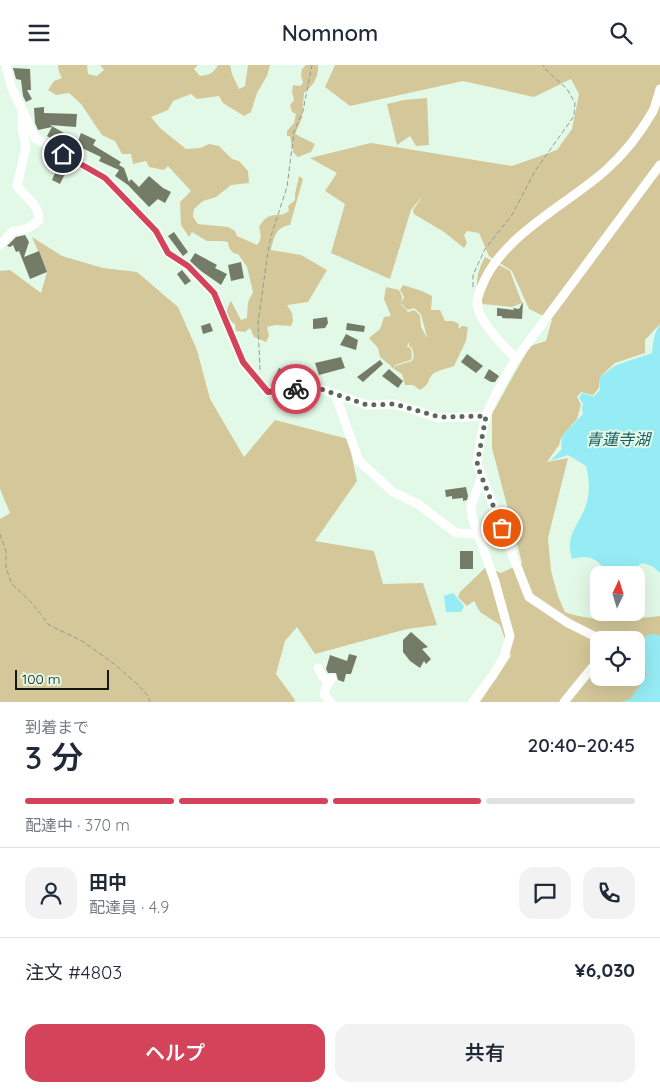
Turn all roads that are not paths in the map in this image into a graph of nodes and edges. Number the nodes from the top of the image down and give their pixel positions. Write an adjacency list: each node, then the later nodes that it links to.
1 (6, 65): 3 (street)
2 (660, 89): 6 (street)
3 (22, 111): 5 (street); 7 (street)
4 (660, 165): 6 (street)
5 (0, 245)
6 (516, 359): 8 (street)
7 (335, 394): 8 (street); 10 (street)
8 (486, 416): 9 (street)
9 (482, 476): 10 (street); 11 (street)
10 (477, 534): 15 (street)
11 (590, 634)
12 (318, 668): 14 (street)
13 (590, 670): 16 (street)
14 (331, 702)
15 (473, 702)
16 (564, 702)

